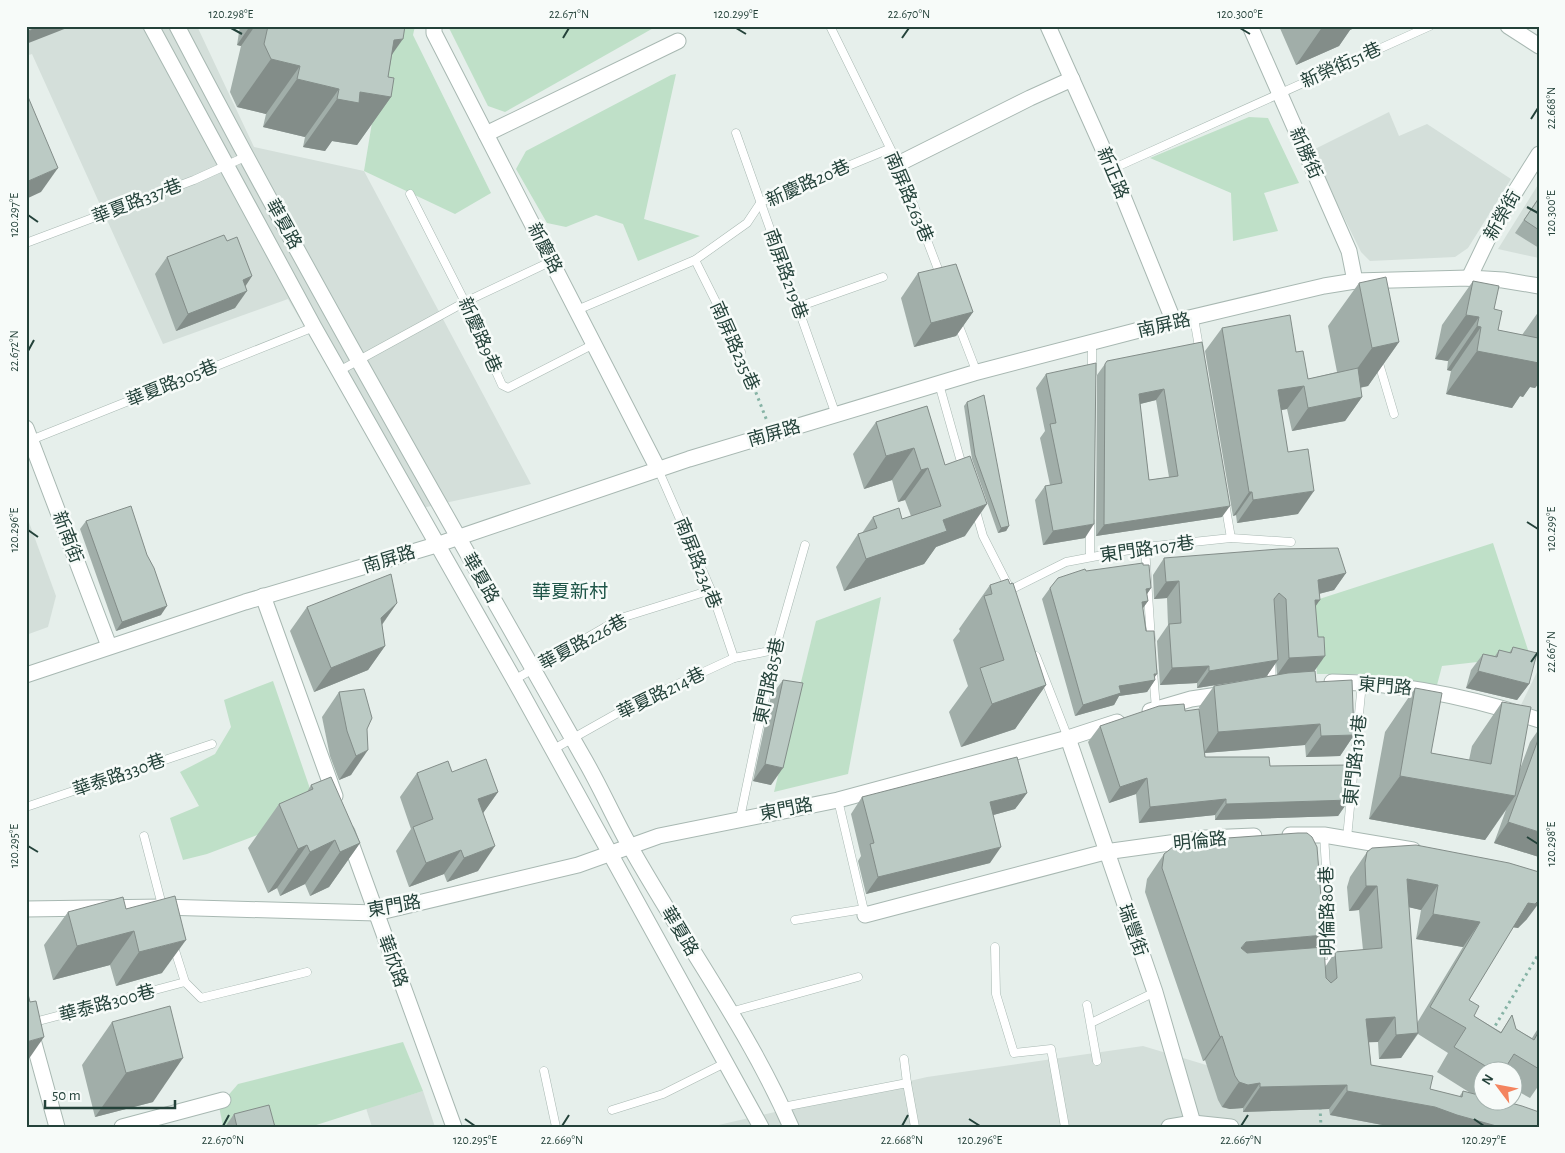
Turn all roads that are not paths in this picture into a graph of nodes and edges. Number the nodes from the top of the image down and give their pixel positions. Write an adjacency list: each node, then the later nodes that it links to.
1 (152, 26): 19 (street, 華夏路)
2 (177, 26): 17 (street, 華夏路)
3 (434, 26): 14 (street, 新慶路)
4 (830, 26): 15 (lane, 南屏路263巷)
5 (1048, 26): 11 (street, 新正路)
6 (1250, 26): 12 (street, 新勝街)
7 (1430, 26): 12 (lane, 新榮街51巷)
8 (1508, 26): 10 (street)
9 (678, 41): 14 (street)
10 (1539, 46)
11 (1072, 79): 18 (street); 20 (street, 新正路)
12 (1279, 92): 20 (lane, 新榮街51巷); 29 (street, 新勝街)
13 (736, 133): 22 (lane, 南屏路219巷)
14 (486, 134): 25 (street, 新慶路)
15 (889, 148): 18 (lane, 南屏路263巷); 22 (lane, 新慶路20巷)
16 (1539, 154): 27 (street, 新榮街)
17 (247, 156): 19 (lane, 華夏路337巷); 42 (street, 華夏路)
18 (898, 164): 28 (lane, 南屏路263巷)
19 (227, 165): 23 (lane, 華夏路337巷); 37 (street, 華夏路)
20 (1112, 169): 36 (street, 新正路)
21 (410, 194): 31 (lane, 新慶路9巷)
22 (760, 202): 24 (lane, 新慶路20巷); 32 (lane, 南屏路219巷)
23 (26, 243)
24 (695, 260): 33 (lane, 新慶路20巷); 41 (lane, 南屏路235巷)
25 (552, 261): 31 (lane); 33 (street, 新慶路)
26 (883, 277): 32 (lane)
27 (1469, 278): 29 (street, 南屏路); 30 (street, 南屏路)
28 (944, 286)
29 (1357, 286): 35 (street, 南屏路)
30 (1539, 286)
31 (465, 302): 39 (lane, 新慶路9巷); 42 (lane)
32 (798, 307): 49 (lane, 南屏路219巷)
33 (577, 310): 39 (street, 新慶路)
34 (955, 314): 45 (lane)
35 (1194, 318): 36 (street, 南屏路); 43 (lane)
36 (1174, 322): 38 (street, 南屏路)
37 (314, 327): 44 (street, 華夏路); 50 (lane, 華夏路305巷)
38 (1092, 343): 45 (street, 南屏路); 46 (lane)
39 (594, 344): 51 (street, 新慶路)
40 (1375, 348): 48 (lane)
41 (741, 352)
42 (358, 360): 44 (lane); 56 (street, 華夏路)
43 (1202, 366)
44 (339, 371): 59 (street, 華夏路)
45 (977, 372): 47 (street, 南屏路)
46 (1092, 382)
47 (939, 384): 49 (street, 南屏路); 52 (lane)
48 (1394, 414)
49 (836, 415): 51 (street, 南屏路)
50 (29, 434): 68 (street, 新南街)
51 (658, 469): 56 (street, 南屏路); 63 (lane, 南屏路234巷)
52 (966, 480)
53 (1223, 490): 57 (lane)
54 (972, 499): 64 (lane)
55 (1091, 508): 62 (lane)
56 (458, 538): 59 (street, 南屏路); 74 (street, 華夏路)
57 (1231, 538): 58 (lane, 東門路107巷); 61 (lane, 東門路107巷)
58 (1291, 542)
59 (436, 545): 65 (street, 南屏路); 76 (street, 華夏路)
60 (805, 545): 69 (lane, 東門路85巷)
61 (1145, 547): 62 (lane, 東門路107巷); 70 (lane)
62 (1090, 556): 64 (lane, 東門路107巷)
63 (711, 590): 72 (lane, 南屏路234巷); 74 (lane, 華夏路226巷)
64 (1010, 590): 66 (lane)
65 (263, 596): 68 (street, 南屏路); 104 (street, 華欣路)
66 (1014, 599)
67 (1032, 645): 85 (lane)
68 (109, 646): 75 (street, 南屏路)
69 (775, 650): 72 (lane, 華夏路214巷); 93 (lane, 東門路85巷)
70 (1152, 652)
71 (1271, 656): 80 (lane)
72 (734, 658): 86 (lane, 華夏路214巷)
73 (1153, 662): 83 (lane)
74 (533, 669): 76 (lane, 華夏路226巷); 86 (street, 華夏路)
75 (26, 675)
76 (514, 680): 88 (street, 華夏路)
77 (1318, 682): 78 (street, 東門路)
78 (1362, 683): 84 (street, 東門路); 90 (lane, 東門路131巷)
79 (1290, 684): 80 (street)
80 (1272, 686): 81 (street)
81 (1254, 689)
82 (1236, 692): 83 (street, 東門路)
83 (1156, 709): 85 (street, 東門路)
84 (1539, 720)
85 (1068, 738): 91 (street, 東門路); 98 (street, 瑞豐街)
86 (573, 740): 88 (lane, 華夏路214巷); 97 (street, 華夏路)
87 (212, 744): 92 (lane, 華泰路330巷)
88 (552, 750): 99 (street, 華夏路)
89 (1344, 771): 90 (lane)
90 (1354, 771): 96 (lane, 東門路131巷)
91 (838, 800): 93 (street, 東門路); 103 (lane)
92 (26, 807)
93 (740, 818): 97 (street, 東門路)
94 (1324, 835): 96 (street, 明倫路); 98 (street, 明倫路); 108 (lane, 明倫路80巷)
95 (144, 836): 102 (lane)
96 (1347, 838): 100 (street, 明倫路)
97 (629, 845): 99 (street, 東門路); 116 (street, 華夏路)
98 (1105, 852): 103 (street, 明倫路); 114 (street, 瑞豐街)
99 (610, 853): 104 (street, 東門路); 121 (street, 華夏路)
100 (1431, 853)
101 (26, 909): 102 (street, 東門路)
102 (164, 912): 104 (street, 東門路)
103 (865, 912): 105 (lane)
104 (376, 913): 130 (street, 華欣路)
105 (796, 920)
106 (171, 935): 113 (lane)
107 (994, 947): 135 (lane)
108 (1312, 965): 109 (lane); 111 (lane, 明倫路80巷)
109 (1303, 966)
110 (307, 972): 113 (lane)
111 (1312, 974)
112 (858, 977): 116 (lane)
113 (185, 982): 117 (lane, 華泰路300巷)
114 (1155, 992): 118 (lane); 127 (street, 瑞豐街)
115 (1087, 1005): 118 (lane)
116 (730, 1012): 125 (street, 華夏路)
117 (28, 1019): 128 (street)
118 (1091, 1023): 120 (lane)
119 (904, 1059): 123 (lane)
120 (1097, 1061)
121 (727, 1062): 126 (lane); 132 (street, 華夏路)
122 (544, 1071): 131 (lane)
123 (907, 1083): 125 (lane); 134 (lane)
124 (223, 1100): 129 (street)
125 (782, 1106): 133 (street, 華夏路)
126 (612, 1110)
127 (1193, 1125): 136 (street); 137 (street)
128 (57, 1127)
129 (122, 1127)
130 (454, 1127)
131 (556, 1127)
132 (761, 1127)
133 (792, 1127)
134 (915, 1127)
135 (1065, 1127)
136 (1169, 1127)
137 (1231, 1127)

